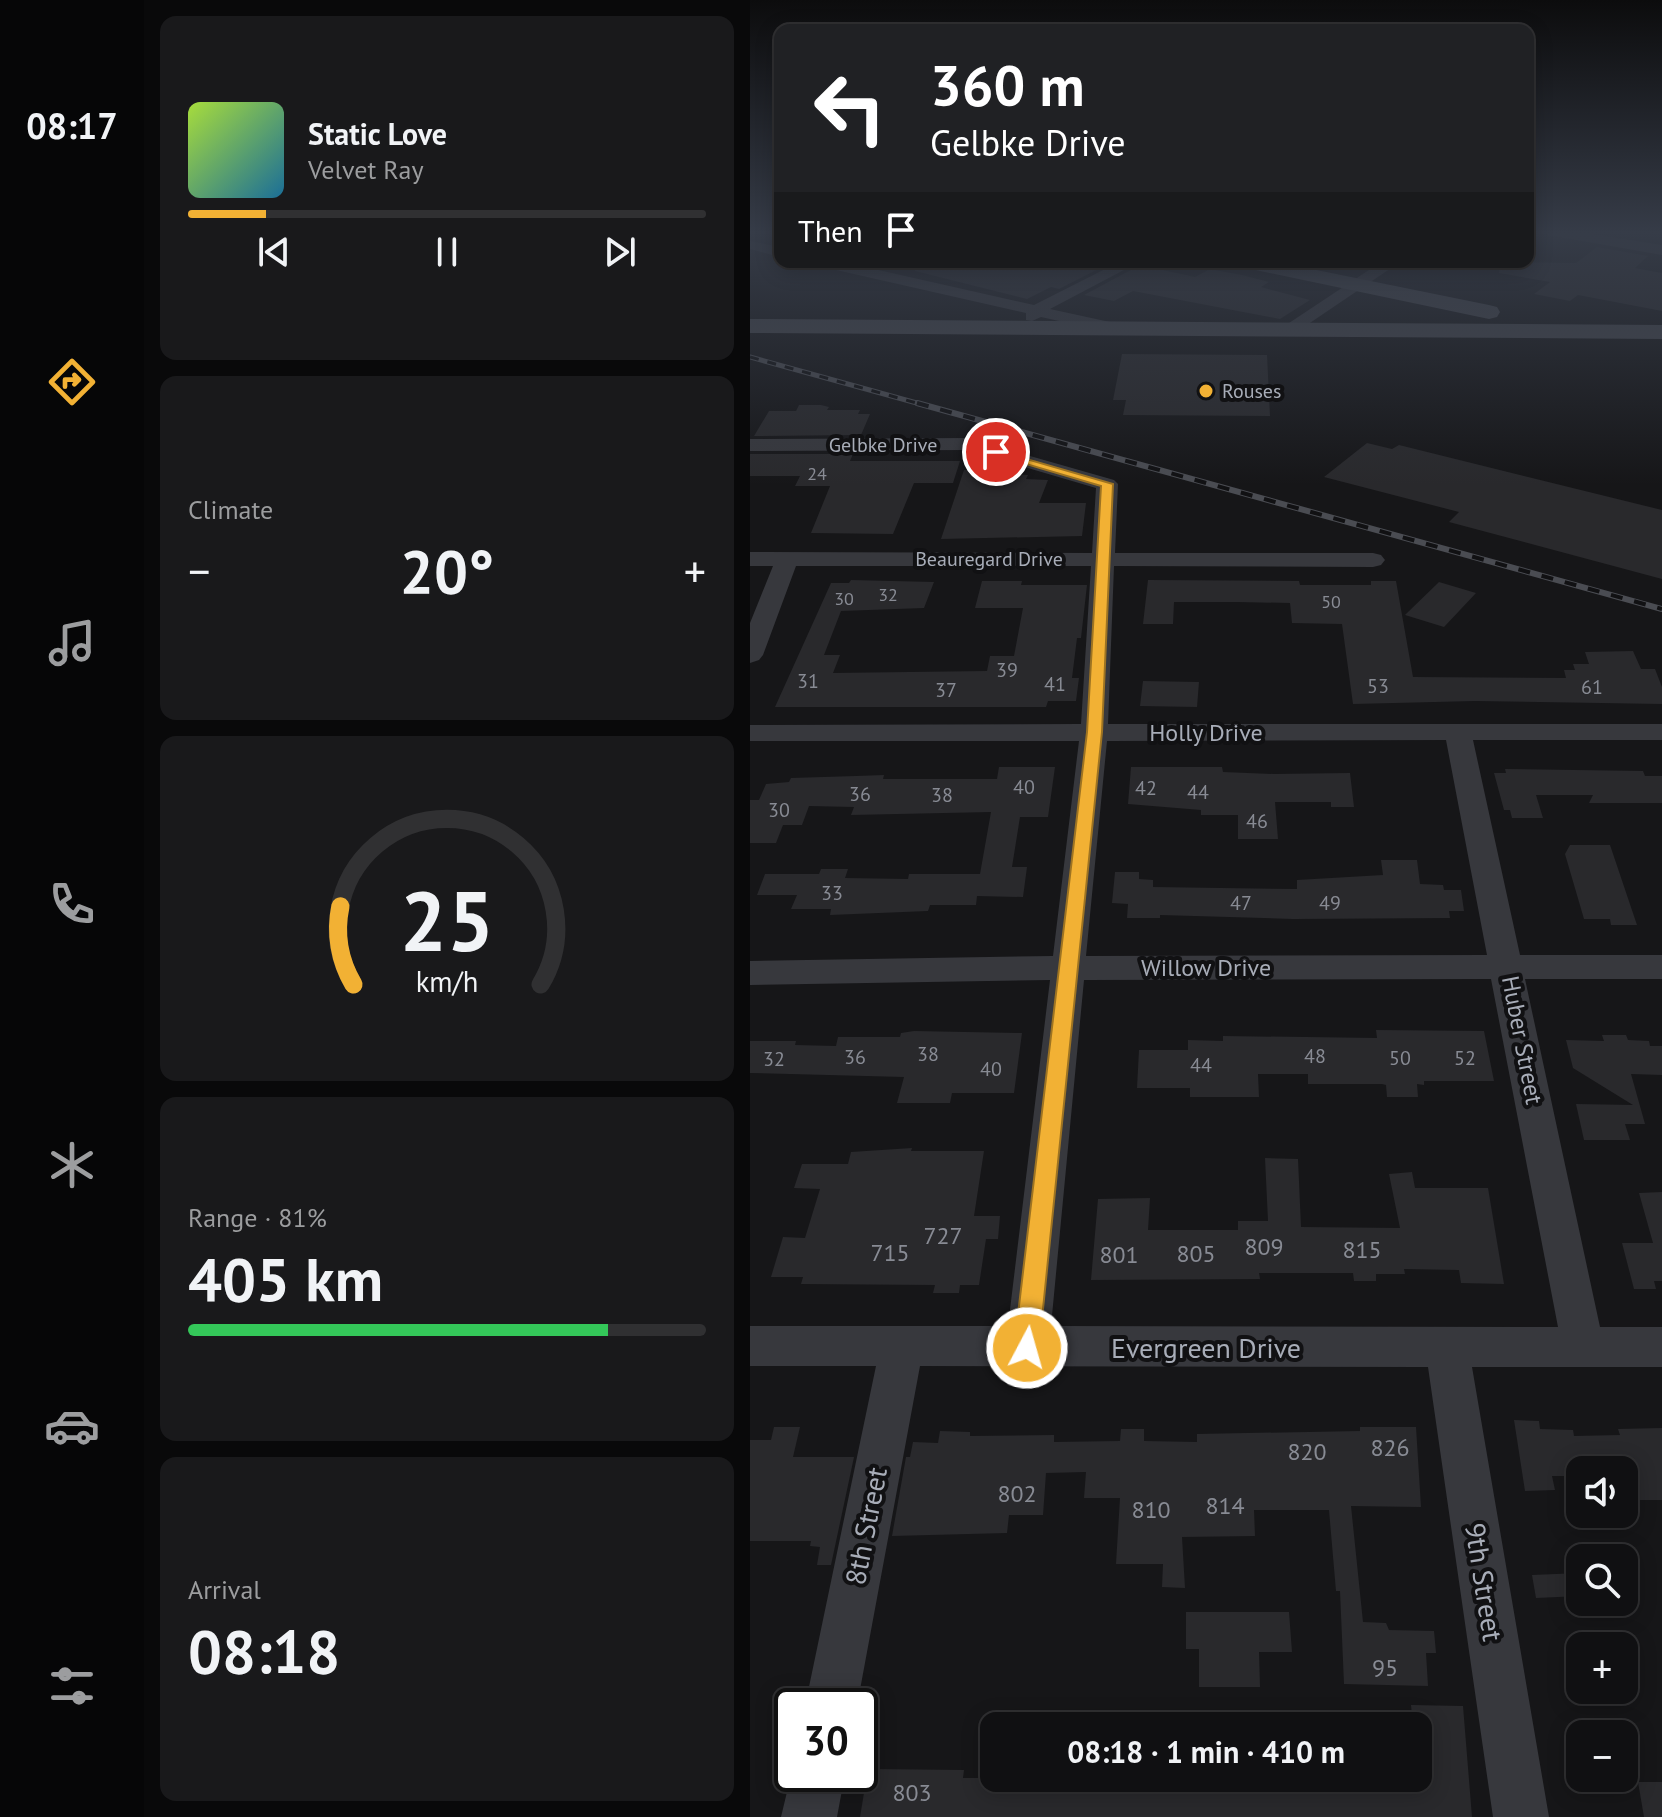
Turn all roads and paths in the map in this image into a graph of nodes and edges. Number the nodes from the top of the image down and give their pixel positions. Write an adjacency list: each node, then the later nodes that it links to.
1 (1020, 316): 6 (street)
2 (1037, 316): 6 (street)
3 (1309, 316): 8 (street)
4 (1528, 316): 9 (main road)
5 (1582, 316): 11 (main road)
6 (1031, 319): 7 (main road); 8 (main road)
7 (750, 326)
8 (1289, 329): 9 (main road)
9 (1587, 332): 11 (main road)
10 (750, 338): 11 (main road)
11 (1652, 338)
12 (750, 445): 15 (street, Gelbke Drive)
13 (750, 559): 14 (street, Beauregard Drive)
14 (787, 559): 15 (street, Beauregard Drive); 17 (street)
15 (1105, 559): 16 (street, Beauregard Drive); 18 (street)
16 (1373, 560)
17 (750, 655)
18 (1094, 732): 20 (street, Holly Drive); 21 (street, Holly Drive); 23 (street)
19 (1662, 732): 21 (street, Holly Drive)
20 (750, 733)
21 (1458, 733): 24 (street, Huber Street)
22 (1662, 967): 24 (street, Willow Drive)
23 (1070, 968): 24 (street, Willow Drive); 25 (street, Willow Drive); 31 (street)
24 (1508, 968): 29 (street, Huber Street)
25 (750, 973)
26 (750, 1346): 27 (street, Evergreen Drive)
27 (902, 1347): 31 (street, Evergreen Drive); 32 (street, 8th Street)
28 (1447, 1347): 29 (street, Evergreen Drive); 31 (street, Evergreen Drive); 35 (street, 9th Street)
29 (1583, 1347): 30 (street, Evergreen Drive)
30 (1662, 1347)
31 (1027, 1348)
32 (835, 1688)
33 (814, 1792): 34 (street)
34 (809, 1817)
35 (1521, 1817)

